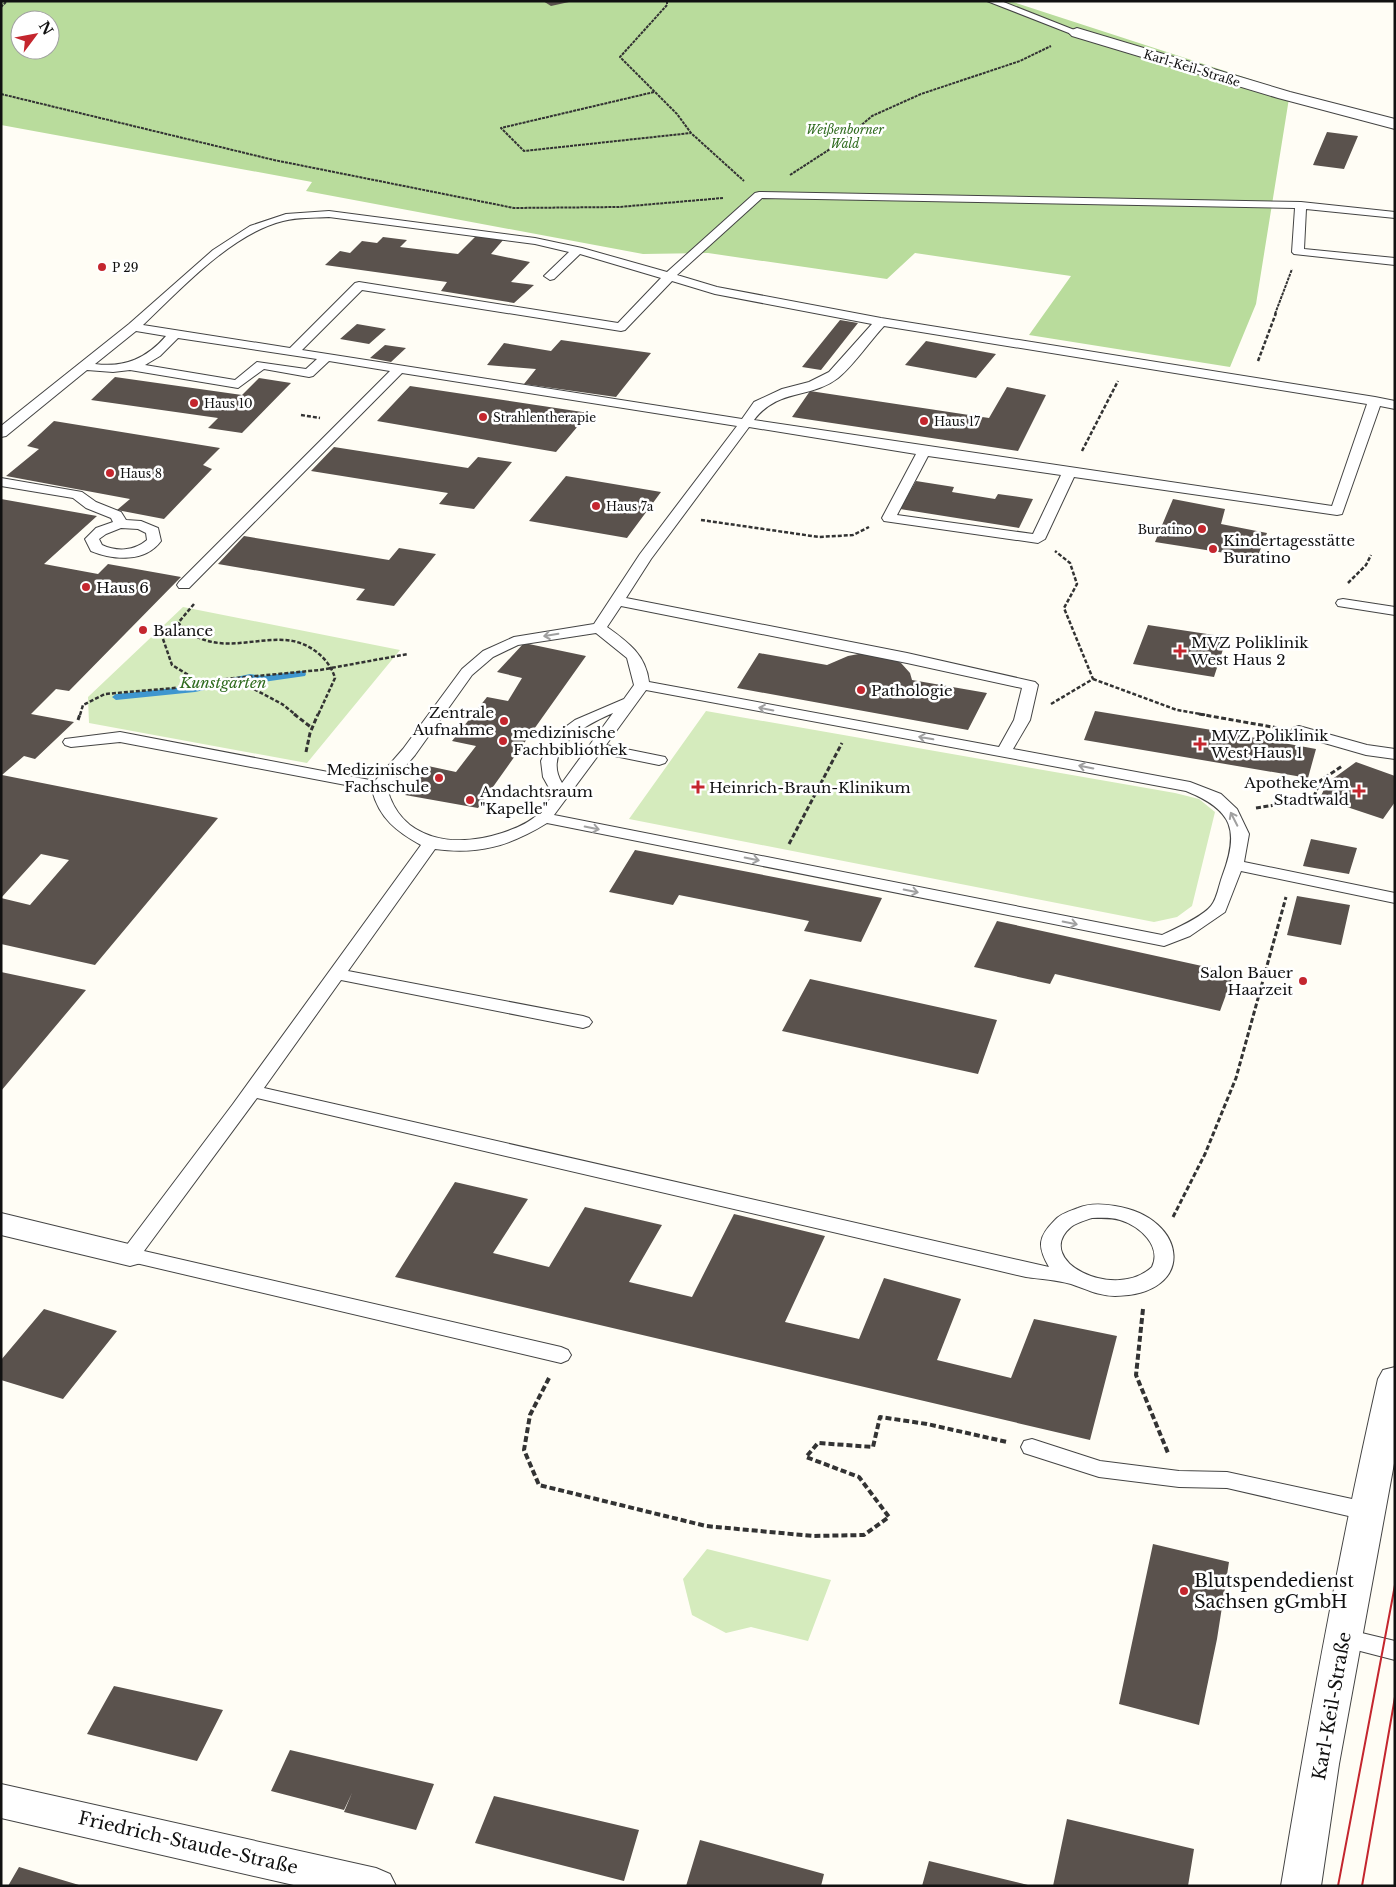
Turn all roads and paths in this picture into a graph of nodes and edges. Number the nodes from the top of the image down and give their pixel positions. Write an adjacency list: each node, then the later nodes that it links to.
1 (7, 1): 4 (path)
2 (667, 1): 6 (path)
3 (992, 1): 5 (lane, Karl-Keil-Straße)
4 (1, 7)
5 (1077, 33): 8 (street, Karl-Keil-Straße); 10 (path)
6 (654, 92): 9 (path); 9 (path)
7 (1, 94): 10 (path)
8 (1395, 124)
9 (691, 133): 10 (path)
10 (759, 195): 11 (lane); 17 (lane)
11 (1301, 205): 12 (lane); 14 (lane)
12 (1395, 215)
13 (578, 250): 16 (lane); 17 (lane); 19 (lane)
14 (1298, 252): 15 (lane); 27 (path)
15 (1395, 262)
16 (550, 276)
17 (668, 278): 18 (lane); 21 (lane)
18 (881, 322): 23 (lane); 30 (lane)
19 (133, 327): 20 (lane); 24 (lane)
20 (175, 334): 21 (lane); 25 (lane)
21 (293, 352): 22 (lane)
22 (327, 357): 25 (lane); 26 (lane)
23 (1129, 361): 27 (lane); 33 (path)
24 (85, 366): 25 (lane); 31 (lane)
25 (134, 367)
26 (400, 368): 30 (lane); 40 (lane)
27 (1251, 382): 28 (lane)
28 (1375, 401): 29 (lane); 33 (lane)
29 (1395, 405)
30 (744, 423): 32 (lane); 35 (lane)
31 (3, 438)
32 (924, 451): 33 (lane); 36 (lane)
33 (1069, 473): 38 (lane)
34 (1, 482): 37 (lane)
35 (676, 516): 36 (path); 42 (lane)
36 (889, 518): 38 (lane)
37 (121, 524)
38 (1038, 539): 50 (path)
39 (1371, 555): 41 (path)
40 (184, 585)
41 (1345, 596): 44 (lane)
42 (617, 600): 45 (lane); 54 (lane)
43 (194, 604): 48 (path)
44 (1395, 611)
45 (599, 628): 52 (lane); 65 (lane, one-way to 65)
46 (163, 639): 51 (path)
47 (408, 654): 48 (path)
48 (332, 668): 49 (path); 56 (path)
49 (232, 678): 51 (path); 56 (path)
50 (1093, 679): 54 (path); 57 (path)
51 (203, 684): 58 (path)
52 (642, 686): 53 (lane); 55 (lane, one-way to 52)
53 (630, 702): 59 (lane); 66 (lane)
54 (1022, 720): 61 (lane)
55 (851, 726): 61 (lane, one-way to 55); 70 (path)
56 (312, 728): 64 (path)
57 (1299, 731): 60 (lane)
58 (71, 742): 64 (lane)
59 (596, 748): 63 (lane); 66 (lane)
60 (1366, 750): 62 (lane); 67 (path)
61 (1004, 752): 67 (lane, one-way to 61)
62 (1395, 754)
63 (660, 760)
64 (309, 772): 65 (lane)
65 (379, 787): 69 (lane)
66 (561, 795): 68 (lane)
67 (1231, 812): 71 (lane, one-way to 67)
68 (544, 818): 69 (lane); 70 (lane, one-way to 70)
69 (431, 843): 74 (lane)
70 (779, 865): 71 (lane, one-way to 71)
71 (1235, 866): 72 (lane)
72 (1290, 877): 73 (lane); 78 (path)
73 (1395, 898)
74 (337, 974): 75 (lane); 76 (lane)
75 (583, 1022)
76 (252, 1092): 79 (lane); 80 (lane)
77 (1, 1224): 79 (street)
78 (1160, 1236): 80 (lane); 81 (lane)
79 (130, 1255): 82 (lane)
80 (1071, 1278): 81 (lane)
81 (1145, 1284): 85 (path)
82 (561, 1355): 84 (path)
83 (1395, 1379): 86 (street, Karl-Keil-Straße)
84 (1032, 1448): 85 (lane)
85 (1179, 1479): 86 (lane)
86 (1366, 1511): 87 (street, Karl-Keil-Straße)
87 (1345, 1638): 88 (lane); 91 (street, Karl-Keil-Straße)
88 (1395, 1651)
89 (1, 1800): 90 (street, Friedrich-Staude-Straße)
90 (376, 1886)
91 (1301, 1886)

